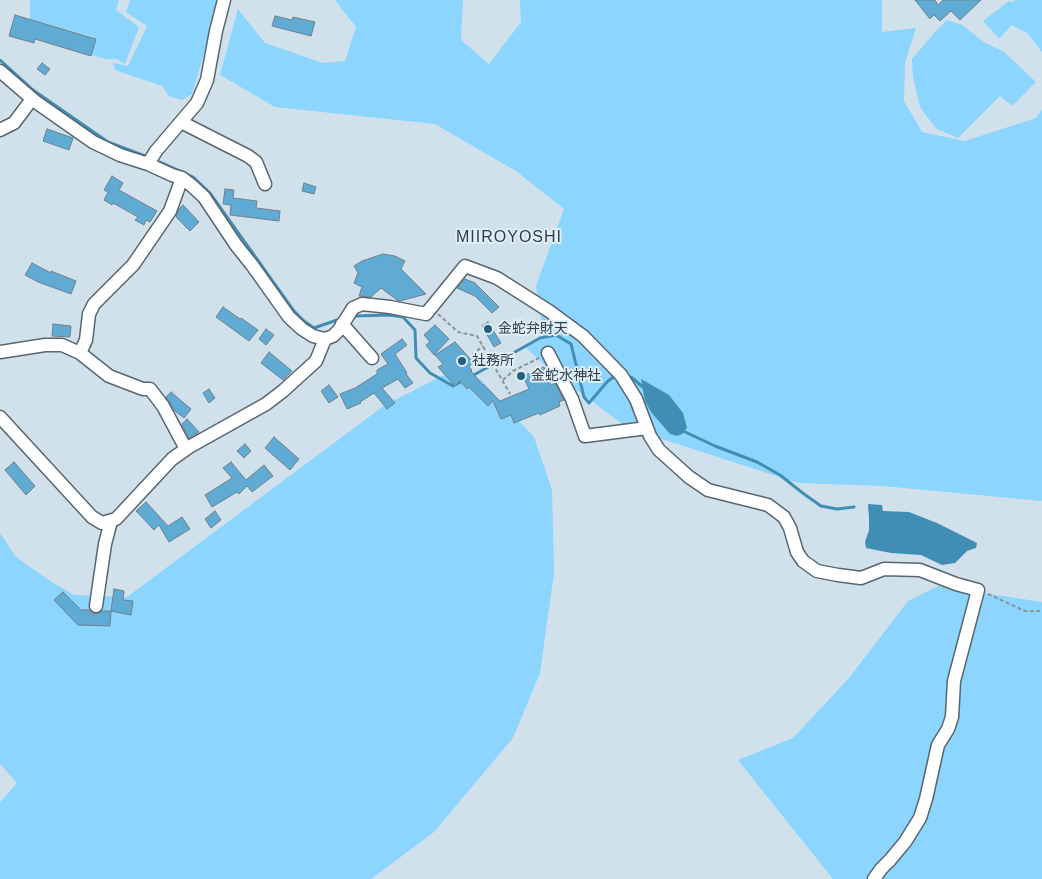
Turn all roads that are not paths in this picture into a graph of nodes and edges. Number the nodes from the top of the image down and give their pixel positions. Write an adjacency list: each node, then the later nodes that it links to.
1 (224, 0): 4 (street)
2 (0, 71): 3 (street)
3 (32, 99): 5 (street); 6 (street)
4 (181, 122): 6 (street); 8 (street)
5 (0, 130)
6 (148, 164): 7 (street)
7 (182, 178): 10 (street); 12 (street)
8 (265, 184)
9 (342, 324): 10 (street); 14 (street); 16 (street)
10 (325, 338): 17 (street)
11 (0, 352): 12 (street)
12 (80, 352): 17 (street)
13 (548, 353): 16 (street)
14 (372, 358)
15 (0, 417): 18 (street)
16 (647, 428): 20 (street)
17 (186, 449): 18 (street)
18 (111, 521): 19 (street)
19 (96, 606)
20 (874, 879)

